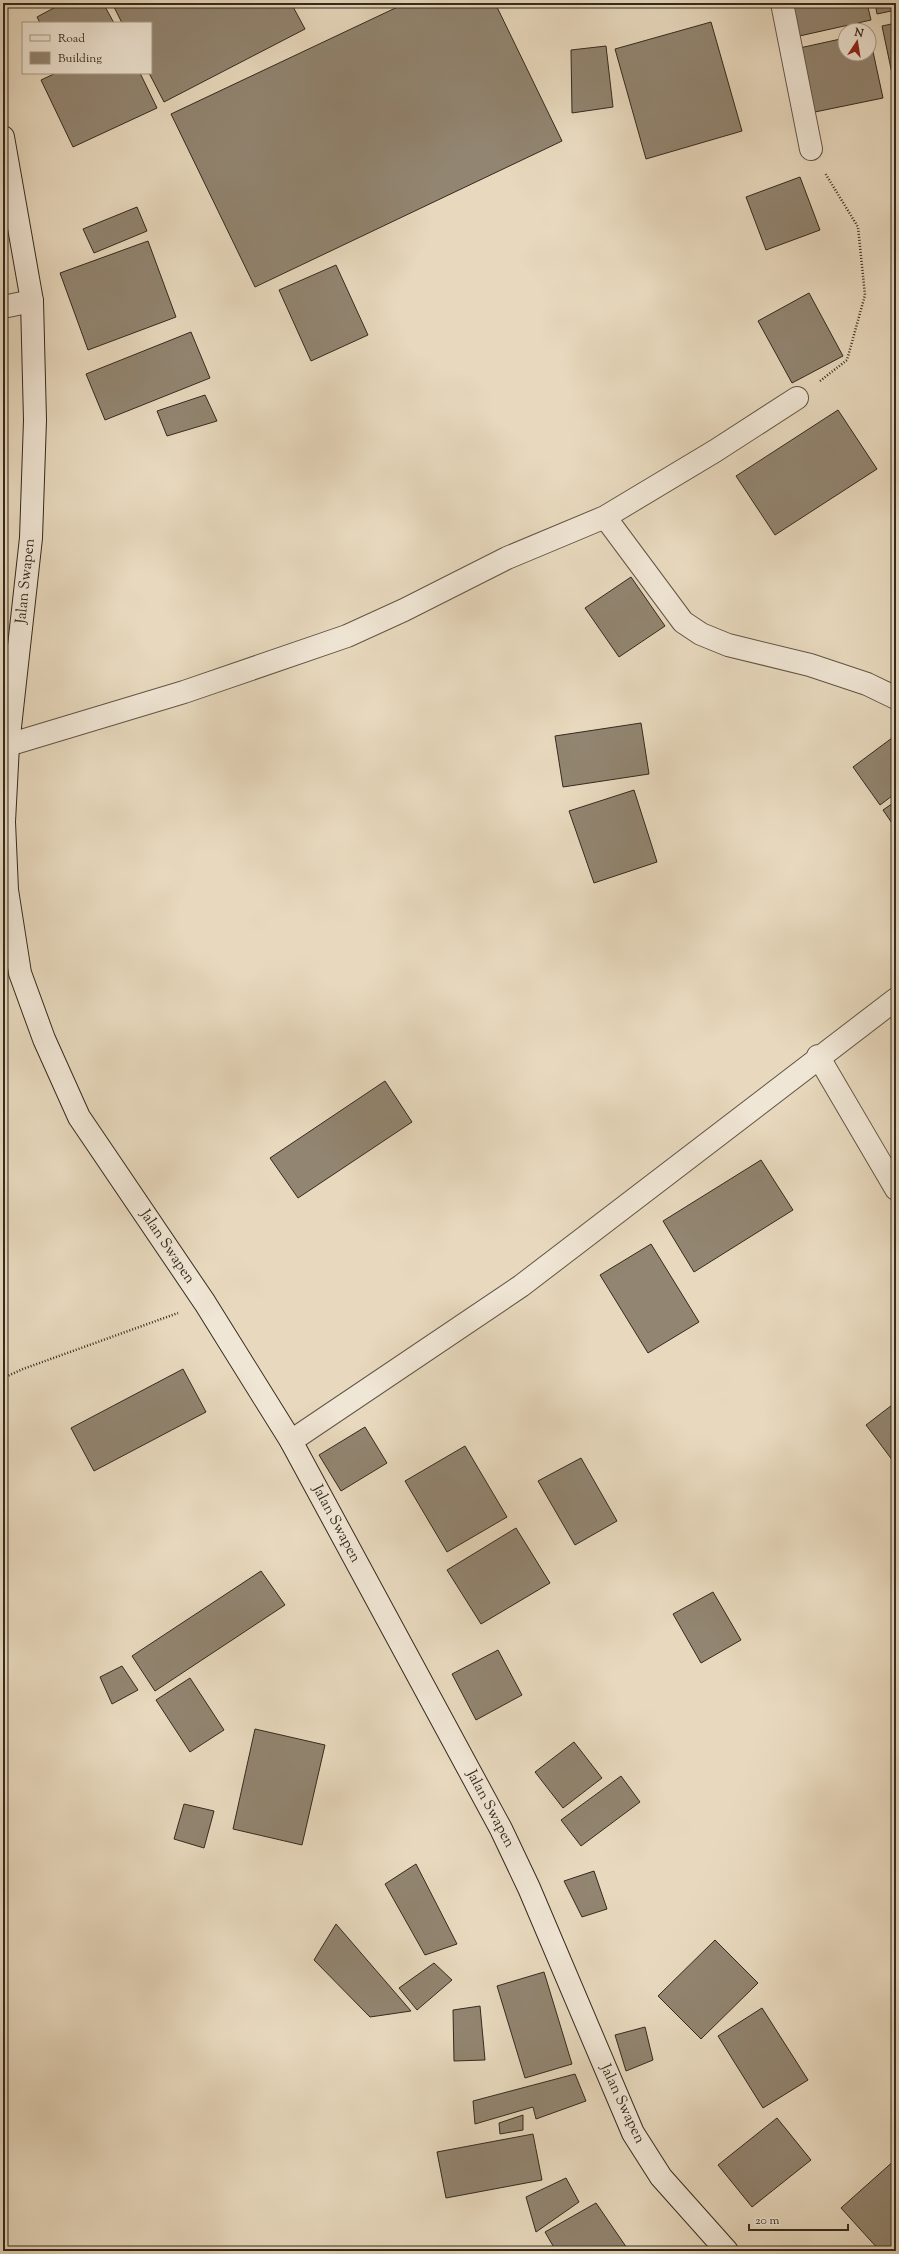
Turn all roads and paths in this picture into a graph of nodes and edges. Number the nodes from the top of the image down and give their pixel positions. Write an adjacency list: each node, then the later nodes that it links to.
1 (782, 3): 3 (street)
2 (3, 137): 4 (street, Jalan Swapen)
3 (811, 149): 6 (path)
4 (32, 301): 5 (street); 9 (street, Jalan Swapen)
5 (3, 307)
6 (797, 398): 7 (street)
7 (605, 517): 8 (street); 9 (street)
8 (896, 698)
9 (8, 745): 13 (street, Jalan Swapen)
10 (896, 998): 11 (street)
11 (818, 1056): 12 (street); 15 (street)
12 (896, 1189)
13 (205, 1303): 14 (path); 15 (street, Jalan Swapen)
14 (3, 1378)
15 (291, 1441): 16 (street, Jalan Swapen)
16 (727, 2251)

